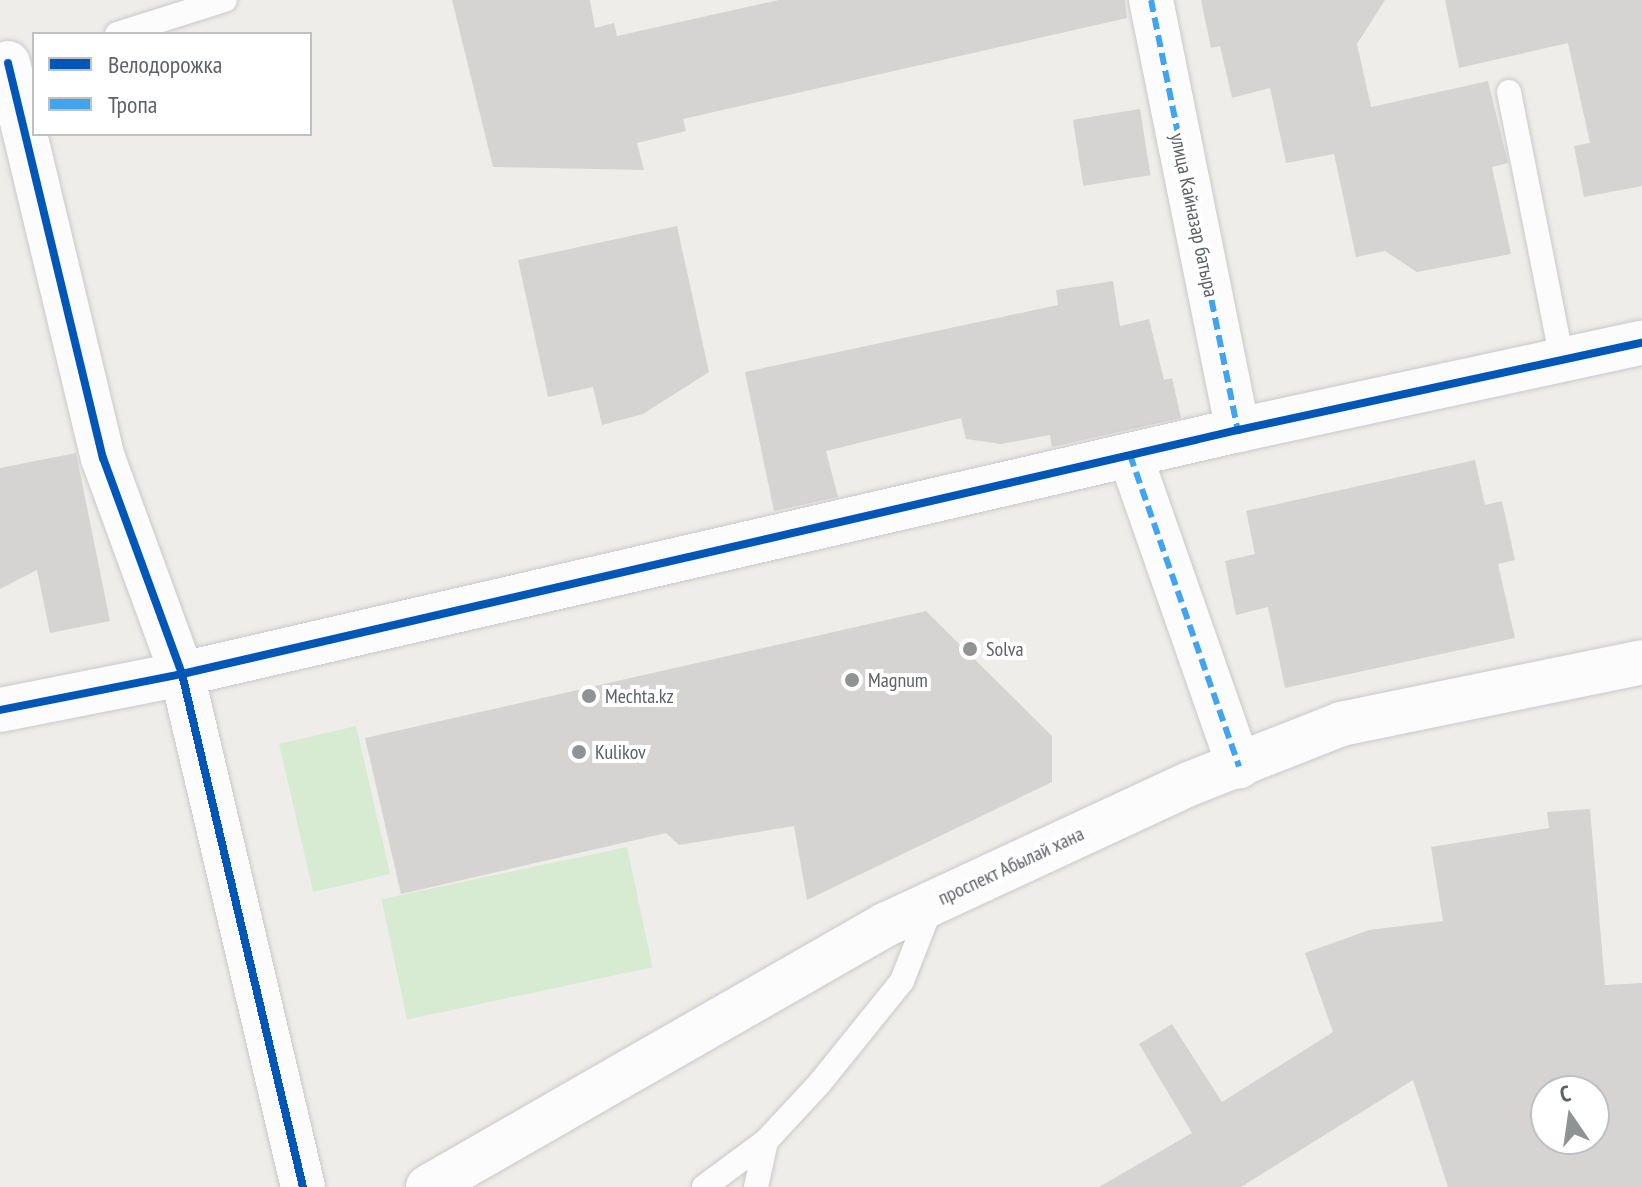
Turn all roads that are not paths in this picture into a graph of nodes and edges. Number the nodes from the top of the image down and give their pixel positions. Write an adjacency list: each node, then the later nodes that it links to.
1 (225, 0): 3 (lane)
2 (1151, 0): 8 (street, улица Кайназар батыра)
3 (123, 32)
4 (14, 62): 11 (street)
5 (1509, 92): 7 (lane)
6 (1642, 343): 7 (street)
7 (1562, 360): 8 (street)
8 (1238, 430): 9 (street)
9 (1130, 455): 11 (street); 13 (street)
10 (1642, 662): 13 (street, проспект Абылай хана)
11 (182, 674): 12 (street); 16 (street)
12 (0, 710)
13 (1239, 766): 14 (street, проспект Абылай хана)
14 (933, 902): 15 (lane); 17 (street, проспект Абылай хана)
15 (766, 1141): 18 (lane); 19 (lane)
16 (303, 1187)
17 (428, 1187)
18 (704, 1187)
19 (756, 1187)

